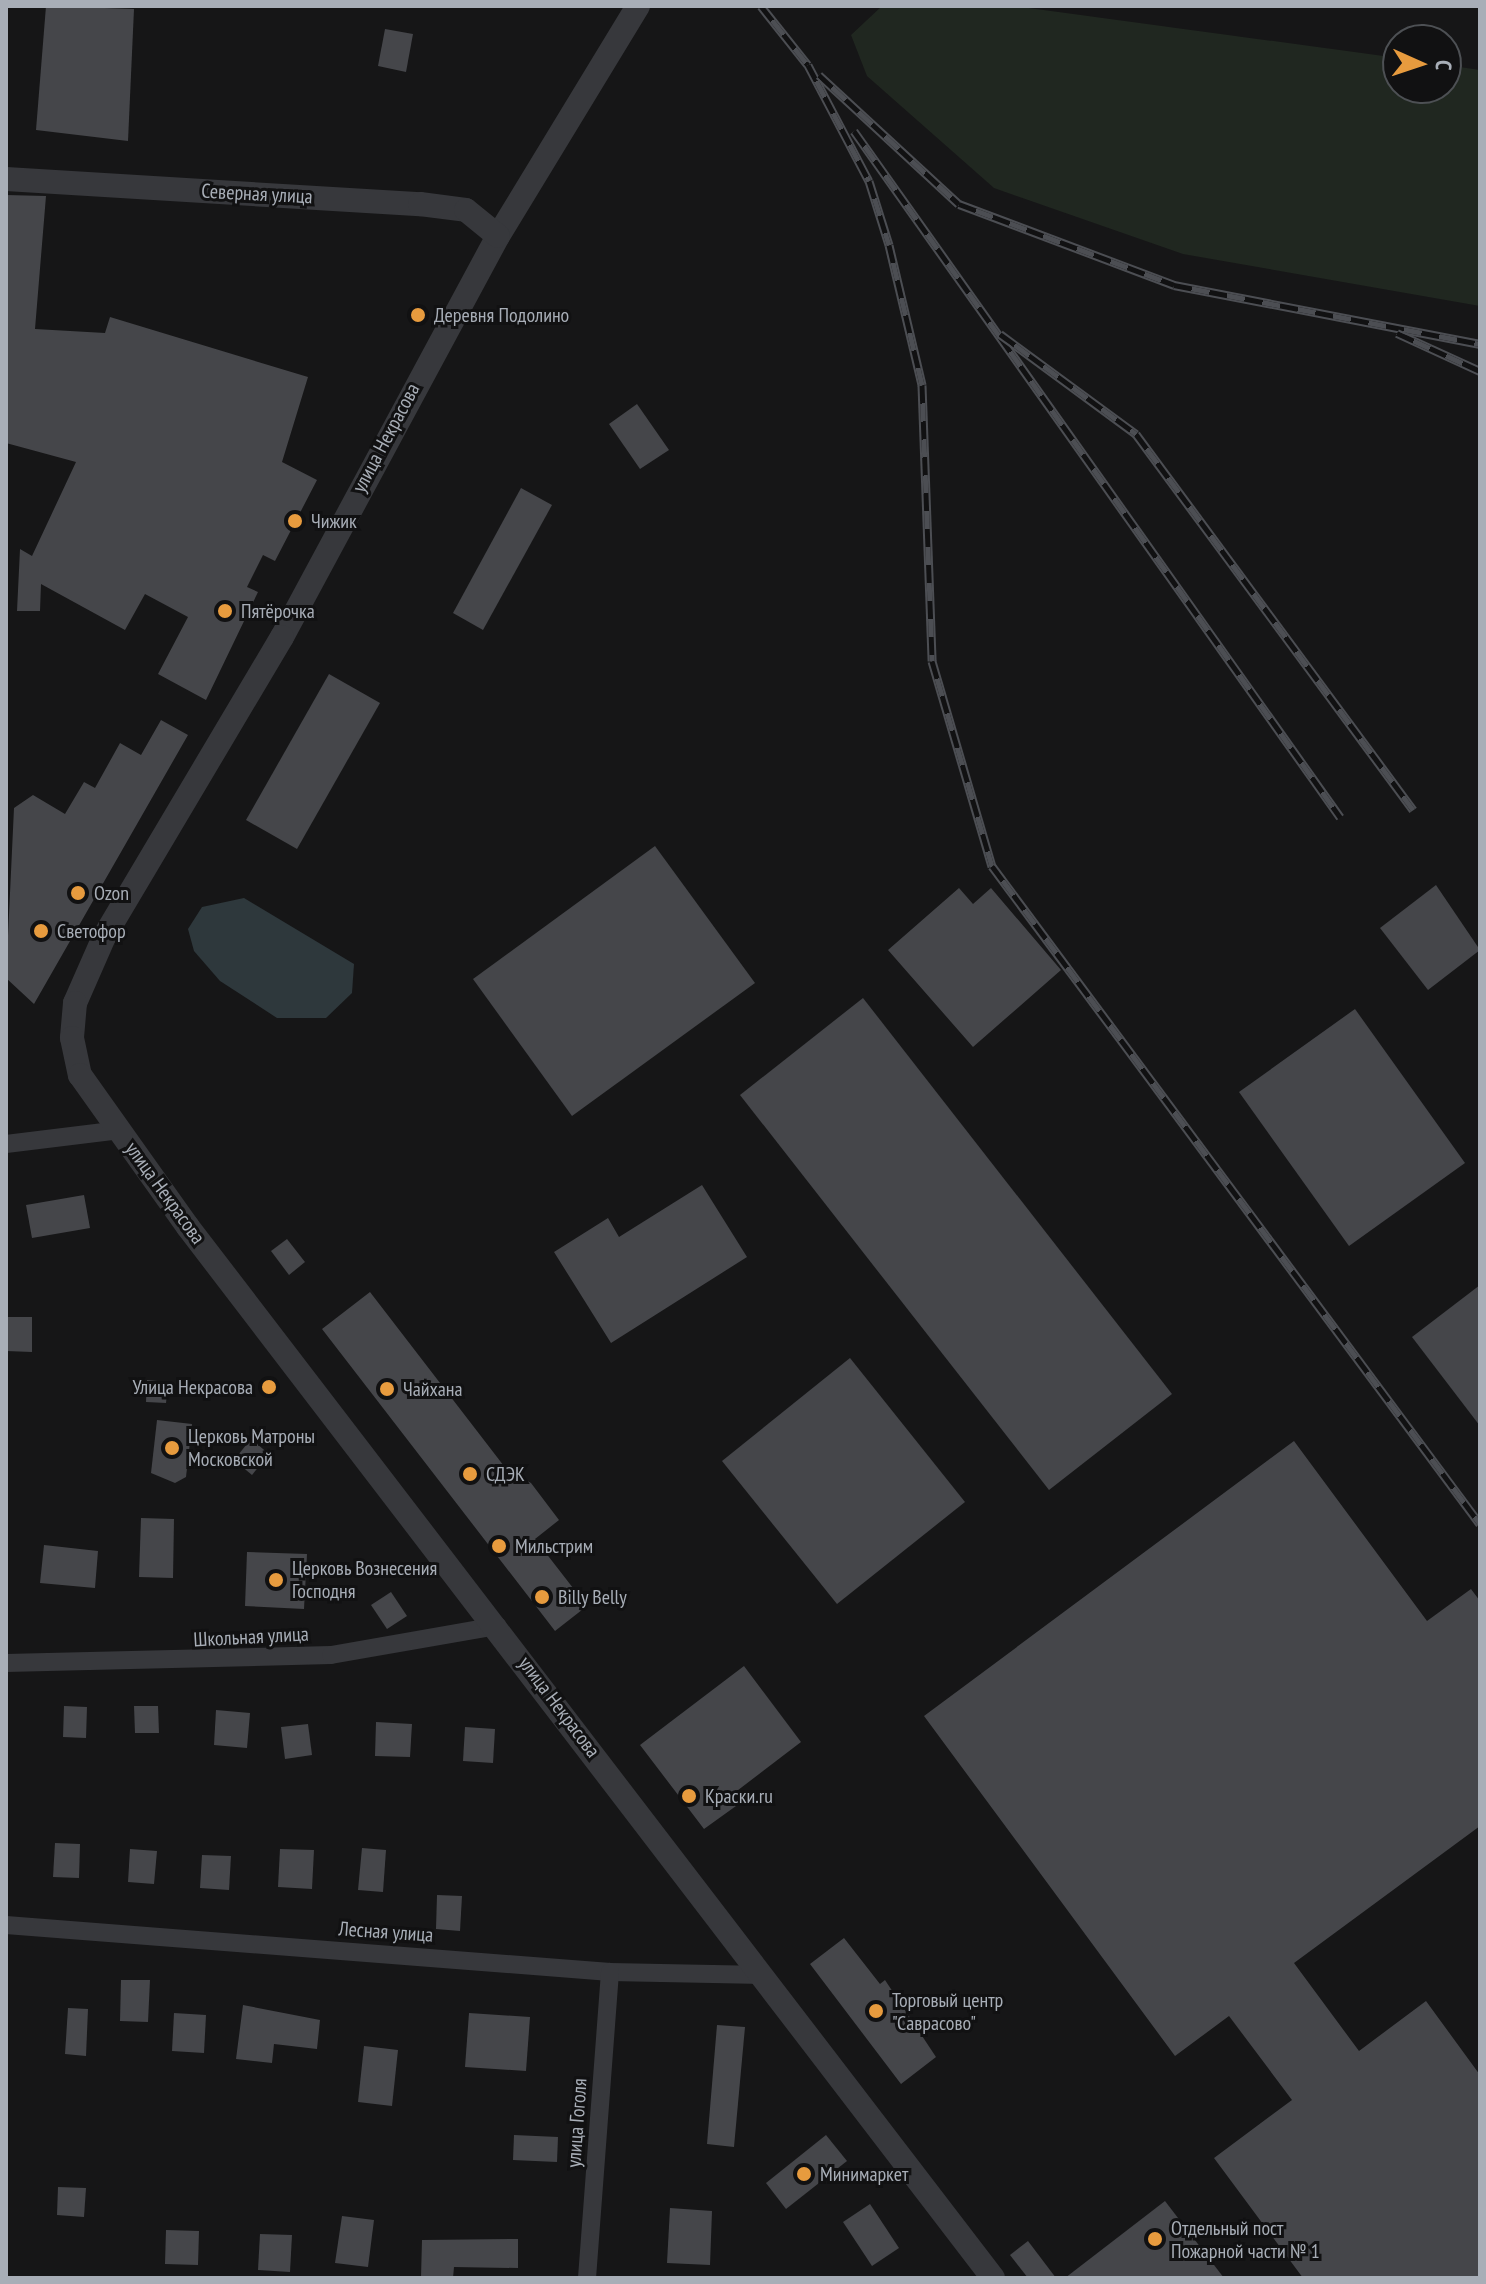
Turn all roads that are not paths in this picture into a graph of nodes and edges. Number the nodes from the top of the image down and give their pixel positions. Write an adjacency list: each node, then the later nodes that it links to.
1 (638, 6): 3 (street, улица Некрасова)
2 (6, 179): 3 (street, Северная улица)
3 (498, 236): 4 (street, улица Некрасова)
4 (120, 1130): 5 (street); 6 (street, улица Некрасова)
5 (6, 1144)
6 (497, 1626): 7 (street, Школьная улица); 10 (street, улица Некрасова)
7 (6, 1663)
8 (6, 1925): 9 (street, Лесная улица)
9 (610, 1972): 10 (street, Лесная улица); 11 (street, улица Гоголя)
10 (764, 1975): 12 (street, улица Некрасова)
11 (587, 2278)
12 (993, 2278)

